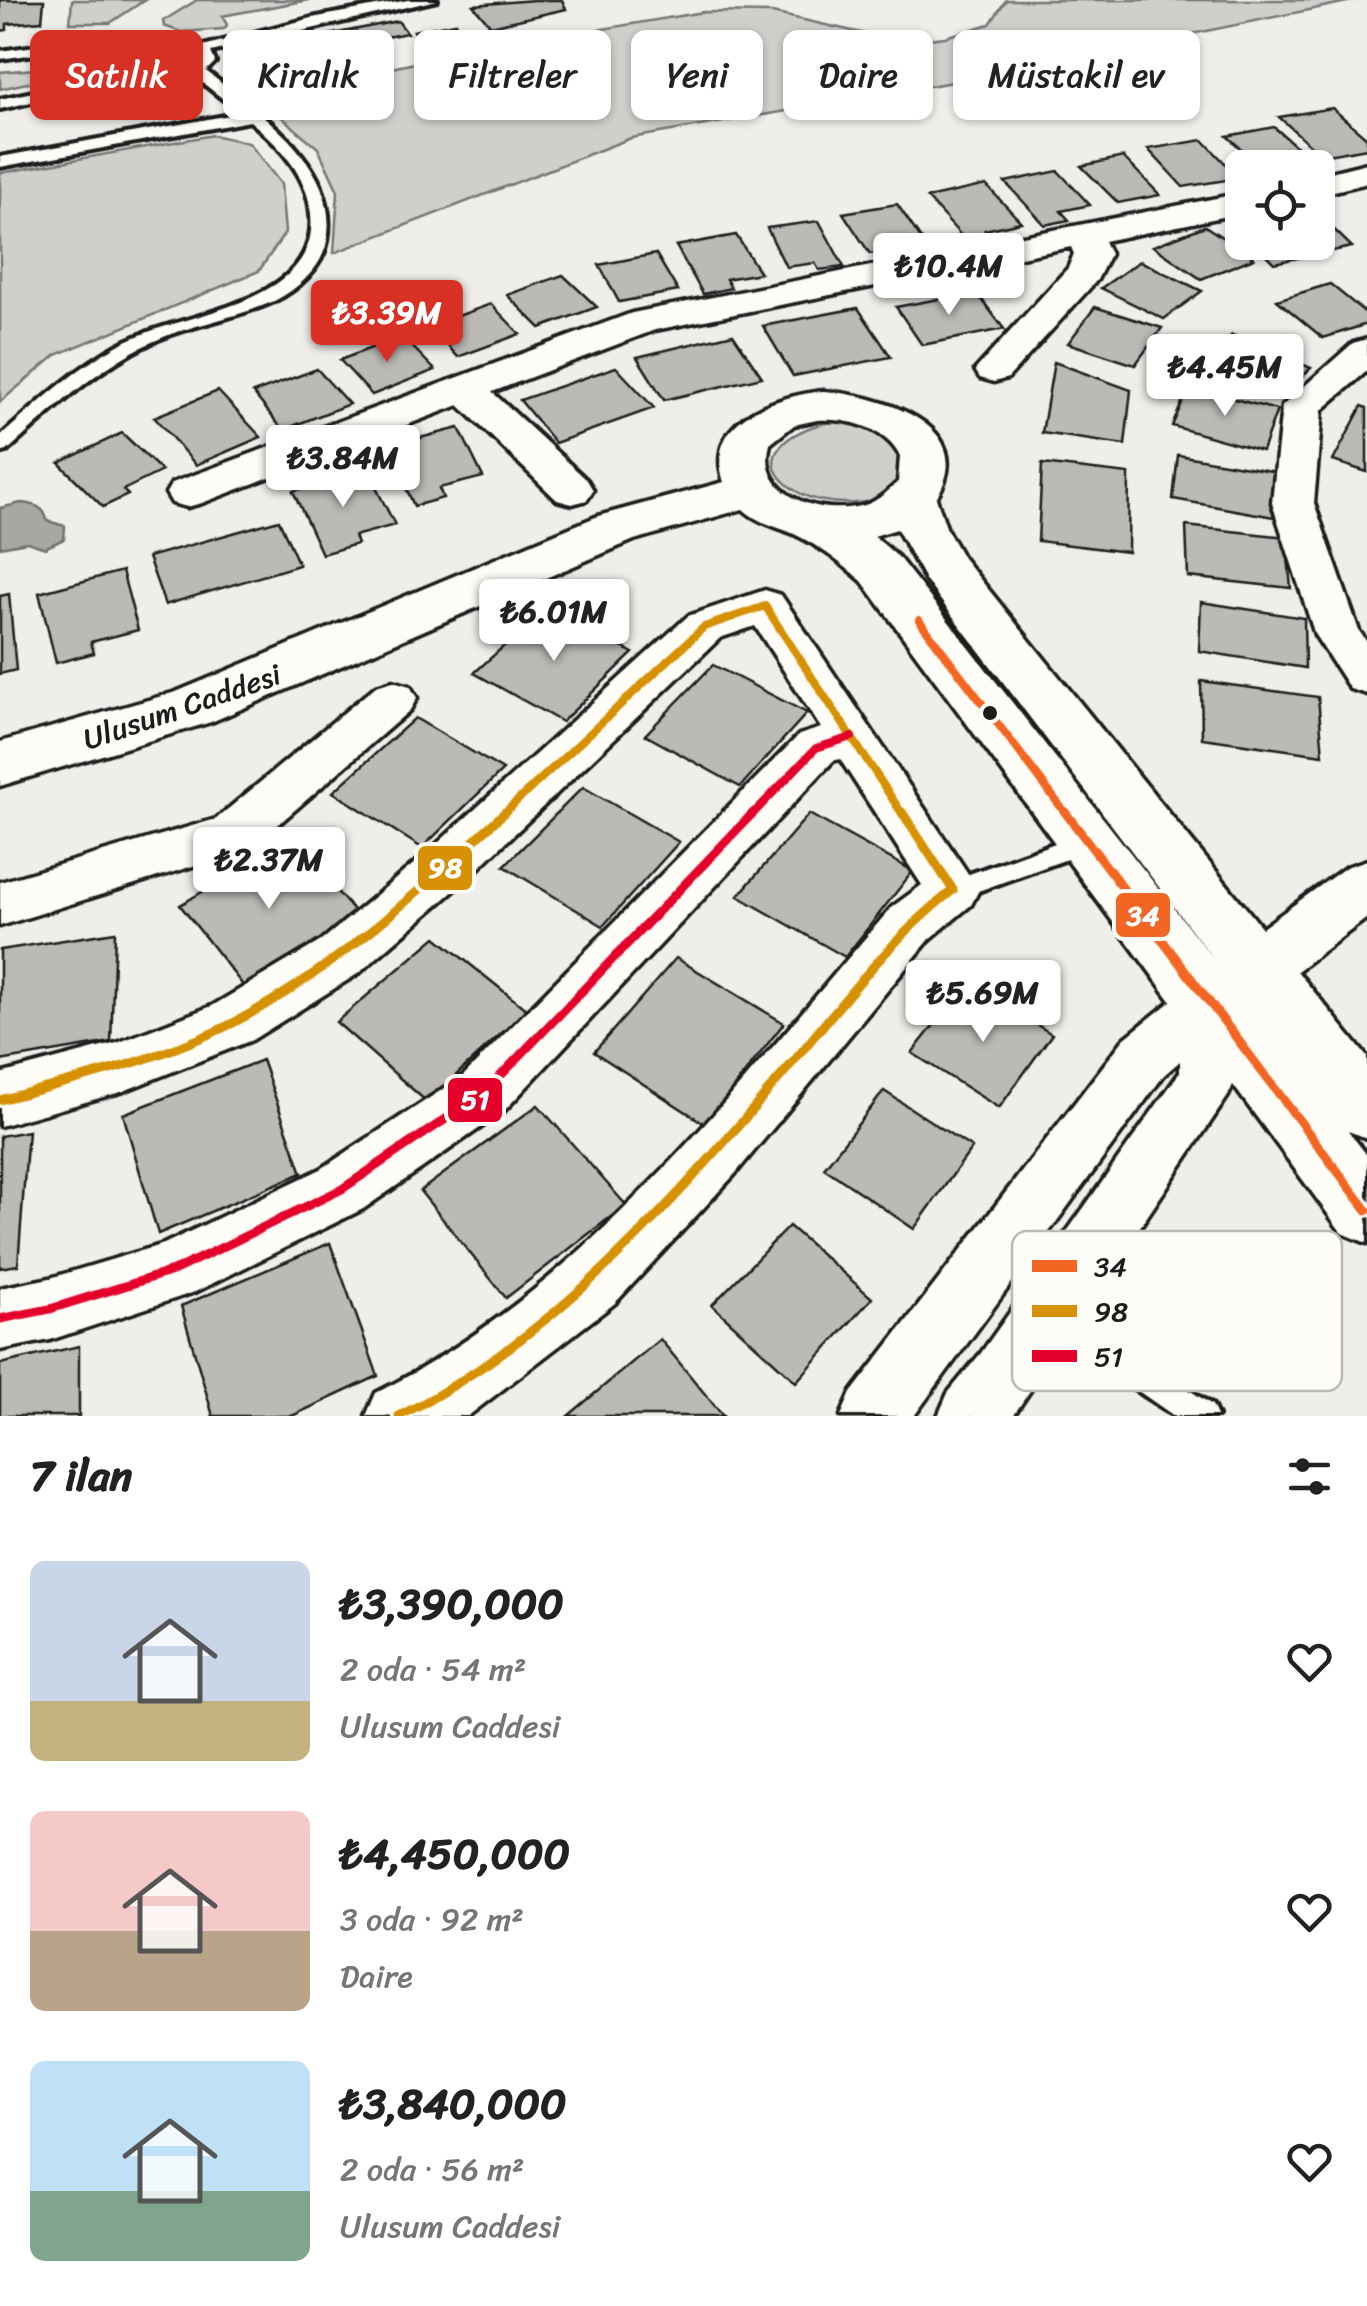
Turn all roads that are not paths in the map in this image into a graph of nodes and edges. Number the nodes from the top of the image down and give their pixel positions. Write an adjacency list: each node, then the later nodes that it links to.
1 (430, 0): 2 (lane)
2 (203, 50): 5 (lane)
3 (30, 52): 4 (lane)
4 (0, 56)
5 (203, 66)
6 (203, 75): 7 (lane)
7 (223, 92)
8 (30, 97): 9 (lane)
9 (0, 104)
10 (230, 120): 12 (lane)
11 (257, 120): 20 (lane)
12 (0, 162)
13 (1367, 173): 14 (street)
14 (1335, 181)
15 (1225, 207): 16 (street)
16 (1084, 237): 18 (street); 19 (street)
17 (1367, 351): 26 (street)
18 (994, 370)
19 (464, 387): 21 (street); 23 (street)
20 (0, 447)
21 (572, 490)
22 (752, 490): 24 (street); 25 (street); 29 (street, Ulusum Caddesi)
23 (187, 494)
24 (912, 498): 25 (street); 34 (street)
25 (807, 520): 30 (street)
26 (1367, 676)
27 (393, 698): 33 (street)
28 (852, 737): 32 (street); 36 (street); 42 (street)
29 (0, 764)
30 (1087, 842): 32 (lane); 35 (street)
31 (1367, 884): 34 (street)
32 (953, 890): 45 (street)
33 (0, 904)
34 (1258, 966): 35 (street); 37 (street)
35 (1209, 1003): 38 (street); 39 (street); 40 (street)
36 (0, 1100)
37 (1367, 1108)
38 (1367, 1210)
39 (1013, 1231)
40 (1103, 1231)
41 (1012, 1232): 46 (street)
42 (0, 1319)
43 (1012, 1364): 47 (street)
44 (1165, 1391): 48 (lane)
45 (400, 1416)
46 (874, 1416)
47 (971, 1416)
48 (1201, 1416)

